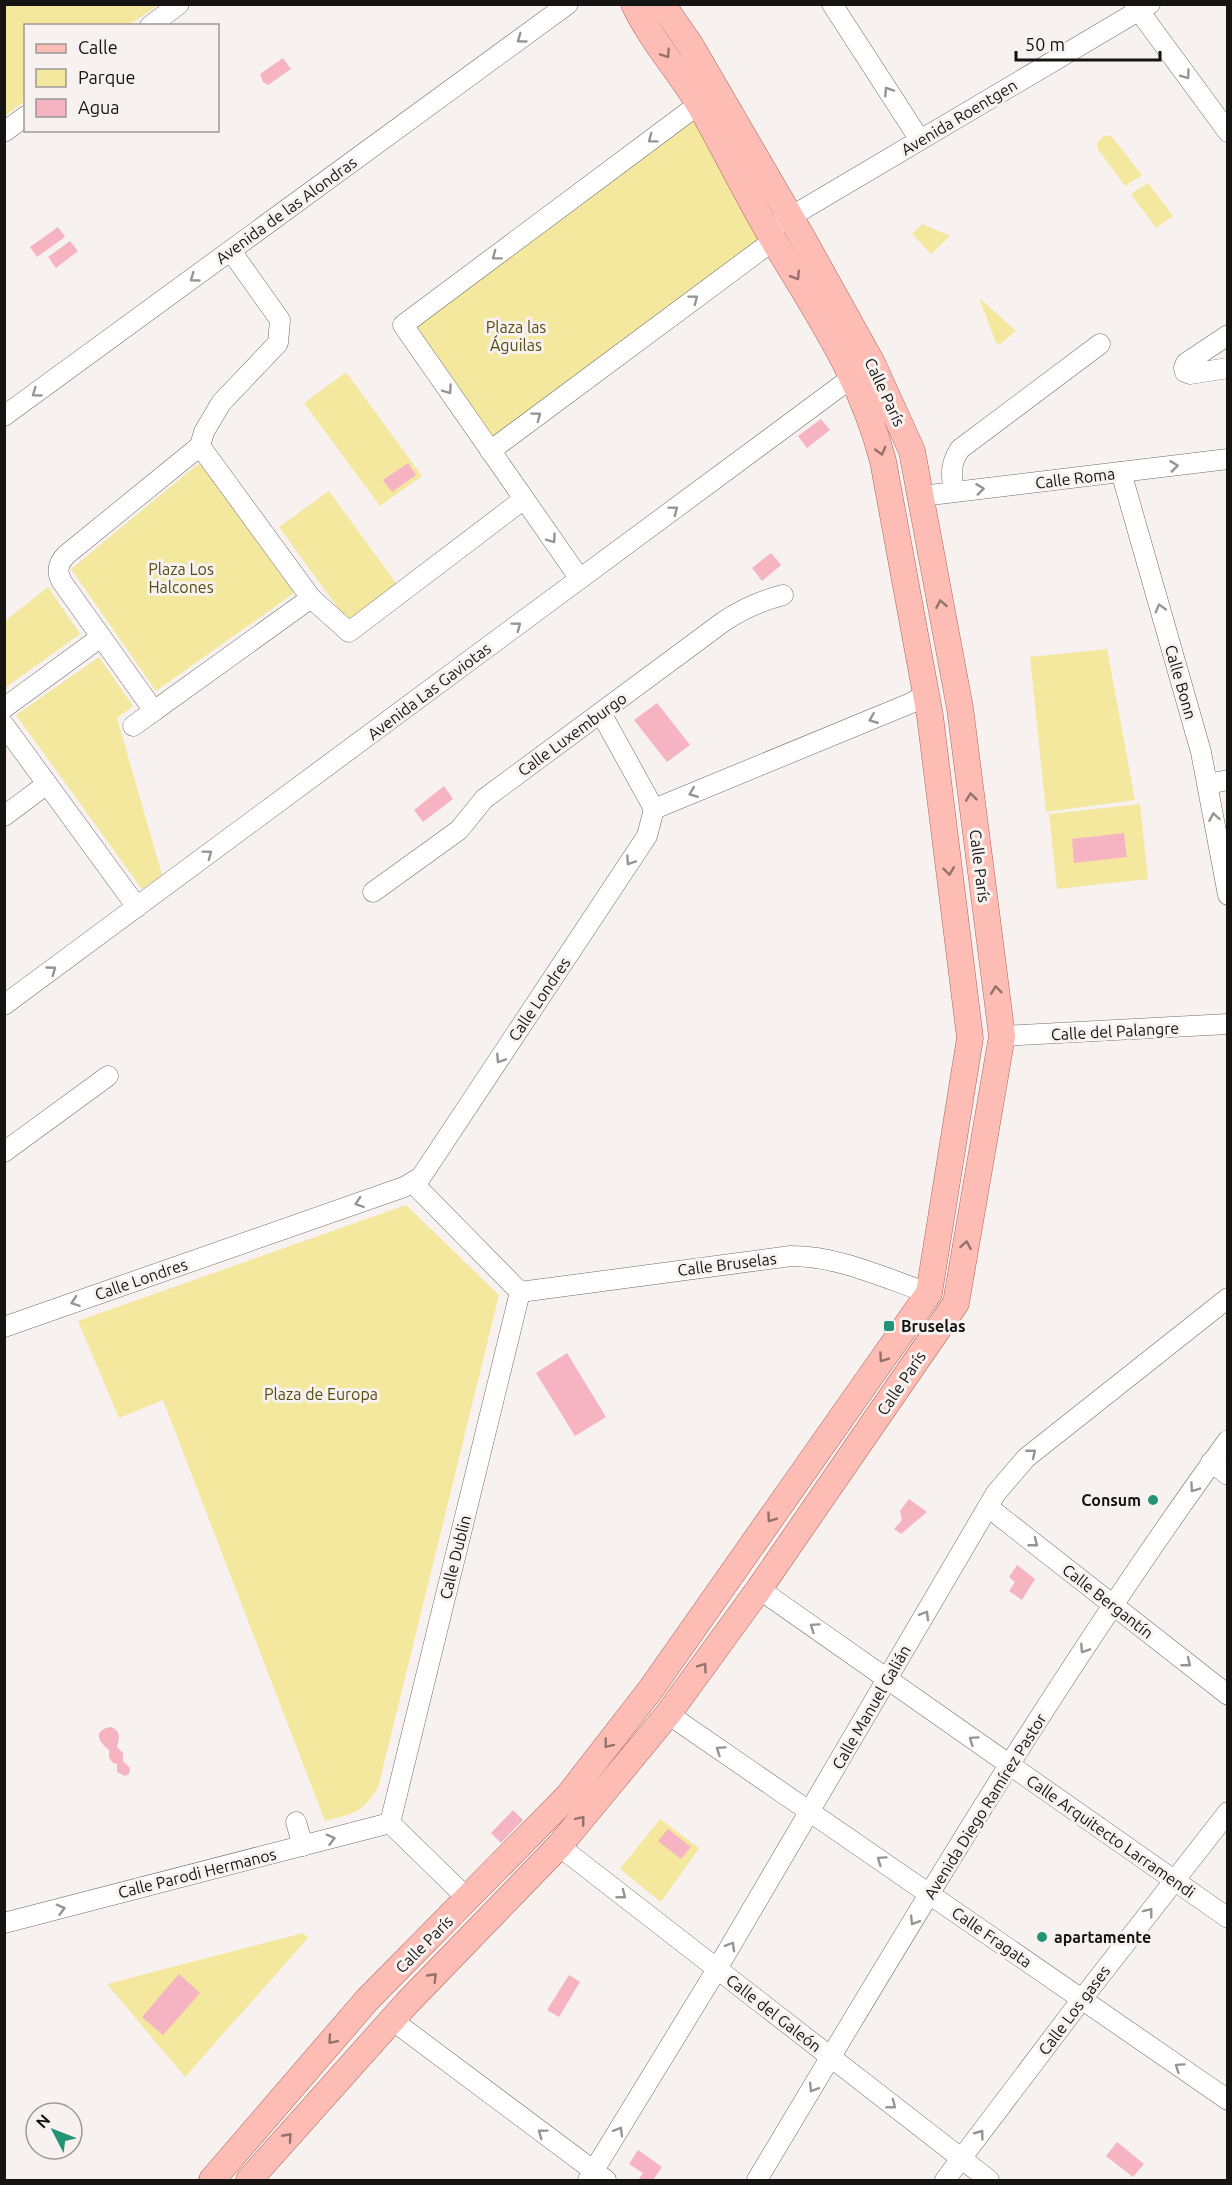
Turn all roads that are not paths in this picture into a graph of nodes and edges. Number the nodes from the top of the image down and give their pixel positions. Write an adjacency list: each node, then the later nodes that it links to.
1 (178, 4): 7 (street)
2 (568, 4): 15 (street, Avenida de las Alondras, one-way to 15)
3 (634, 4): 8 (main road, Calle París, one-way to 8)
4 (662, 4): 8 (main road, Calle París)
5 (832, 4): 12 (street, one-way to 5)
6 (1141, 7): 11 (street, one-way to 11); 12 (street, Avenida Roentgen)
7 (153, 24)
8 (708, 97): 13 (main road, Calle París); 14 (main road, Calle París); 22 (street, one-way to 22)
9 (24, 117): 10 (street)
10 (4, 132)
11 (1227, 132)
12 (920, 140): 13 (street, Avenida Roentgen)
13 (790, 217): 14 (street, Avenida Roentgen); 19 (main road, Calle París)
14 (771, 235): 19 (main road, Calle París, one-way to 19); 22 (street, one-way to 14)
15 (231, 250): 20 (street, Avenida de las Alondras, one-way to 20); 21 (street)
16 (1227, 335): 18 (street)
17 (1100, 344): 25 (street)
18 (1227, 368)
19 (863, 370): 26 (main road, Calle París); 28 (main road, Calle París, one-way to 28); 29 (street, Avenida Las Gaviotas, one-way to 19)
20 (4, 416)
21 (200, 446): 31 (street); 32 (street)
22 (490, 451): 27 (street)
23 (1227, 459): 24 (street, Calle Roma, one-way to 23)
24 (1121, 472): 25 (street, Calle Roma, one-way to 24); 42 (street, Calle Bonn, one-way to 24)
25 (954, 492): 26 (street, Calle Roma)
26 (922, 496): 28 (main road); 33 (main road, Calle París, one-way to 26)
27 (524, 499): 29 (street, one-way to 29); 31 (street)
28 (891, 500): 34 (main road, Calle París)
29 (580, 579): 47 (street, Avenida Las Gaviotas, one-way to 29)
30 (783, 596): 37 (street, Calle Luxemburgo)
31 (311, 597): 36 (street)
32 (101, 637): 35 (street); 36 (street)
33 (955, 686): 34 (main road); 50 (main road, Calle París, one-way to 33)
34 (921, 699): 43 (street, one-way to 43); 51 (main road, Calle París, one-way to 51)
35 (4, 708)
36 (154, 711): 39 (street)
37 (601, 713): 43 (street); 45 (street, Calle Luxemburgo)
38 (4, 725): 41 (street)
39 (133, 726)
40 (1227, 780): 42 (street)
41 (47, 784): 44 (street); 47 (street)
42 (1208, 784): 46 (street, Calle Bonn, one-way to 42)
43 (654, 809): 54 (street, Calle Londres, one-way to 54)
44 (4, 816)
45 (373, 892)
46 (1227, 895)
47 (137, 907): 48 (street, Avenida Las Gaviotas, one-way to 47)
48 (4, 1005)
49 (1227, 1024): 50 (street, Calle del Palangre)
50 (1002, 1036): 51 (main road); 58 (main road, Calle París, one-way to 50)
51 (970, 1038): 56 (main road, Calle París)
52 (108, 1076): 53 (street)
53 (4, 1152)
54 (413, 1183): 55 (street); 59 (street, Calle Londres, one-way to 59)
55 (520, 1292): 56 (street, Calle Bruselas); 74 (street, Calle Dublin)
56 (929, 1293): 58 (main road); 68 (main road, Calle París, one-way to 68)
57 (1227, 1298): 63 (street, Calle Manuel Galián, one-way to 57)
58 (956, 1303): 64 (main road, Calle París)
59 (4, 1327)
60 (1227, 1440): 61 (street, Avenida Diego Ramírez Pastor)
61 (1211, 1462): 62 (street); 65 (street, Avenida Diego Ramírez Pastor, one-way to 65)
62 (1227, 1475)
63 (988, 1507): 65 (street, Calle Bergantín, one-way to 65); 66 (street, Calle Manuel Galián, one-way to 63)
64 (759, 1589): 66 (street, Calle Arquitecto Larramendi, one-way to 64); 69 (main road, Calle París, one-way to 64)
65 (1112, 1604): 67 (street, Calle Bergantín, one-way to 67); 70 (street, Avenida Diego Ramírez Pastor, one-way to 70)
66 (888, 1679): 70 (street, Calle Arquitecto Larramendi, one-way to 66); 71 (street, Calle Manuel Galián)
67 (1227, 1695)
68 (644, 1698): 69 (main road); 79 (main road, Calle París, one-way to 79)
69 (668, 1715): 71 (street, Calle Fragata, one-way to 69); 76 (main road, Calle París, one-way to 69)
70 (1009, 1765): 77 (street, Calle Arquitecto Larramendi); 78 (street, Avenida Diego Ramírez Pastor)
71 (810, 1812): 78 (street, Calle Fragata, one-way to 71); 82 (street, Calle Manuel Galián, one-way to 71)
72 (1227, 1812): 77 (street, Calle Los gases)
73 (296, 1822): 75 (street)
74 (390, 1823): 75 (street, Calle Parodi Hermanos, one-way to 74); 79 (street)
75 (303, 1846): 81 (street, Calle Parodi Hermanos, one-way to 75)
76 (560, 1846): 82 (street, Calle del Galeón, one-way to 82); 85 (main road, Calle París, one-way to 76)
77 (1175, 1879): 80 (street, Calle Arquitecto Larramendi); 83 (street, Calle Los gases, one-way to 77)
78 (930, 1895): 83 (street, Calle Fragata); 86 (street, Avenida Diego Ramírez Pastor, one-way to 86)
79 (468, 1899): 84 (main road, Calle París)
80 (1227, 1918)
81 (4, 1923)
82 (717, 1969): 86 (street, Calle del Galeón); 89 (street, Calle Manuel Galián, one-way to 82)
83 (1082, 1999): 87 (street, Calle Fragata, one-way to 83); 88 (street, Calle Los gases, one-way to 83)
84 (368, 2001): 85 (main road); 90 (main road, Calle París, one-way to 90)
85 (392, 2020): 89 (street, one-way to 85); 91 (main road, Calle París, one-way to 85)
86 (831, 2057): 88 (street, Calle del Galeón, one-way to 88); 92 (street, Avenida Diego Ramírez Pastor, one-way to 92)
87 (1227, 2100)
88 (961, 2159): 93 (street, Calle Los gases); 94 (street, Calle del Galeón)
89 (596, 2177)
90 (212, 2181)
91 (249, 2181)
92 (757, 2181)
93 (945, 2181)
94 (989, 2181)

